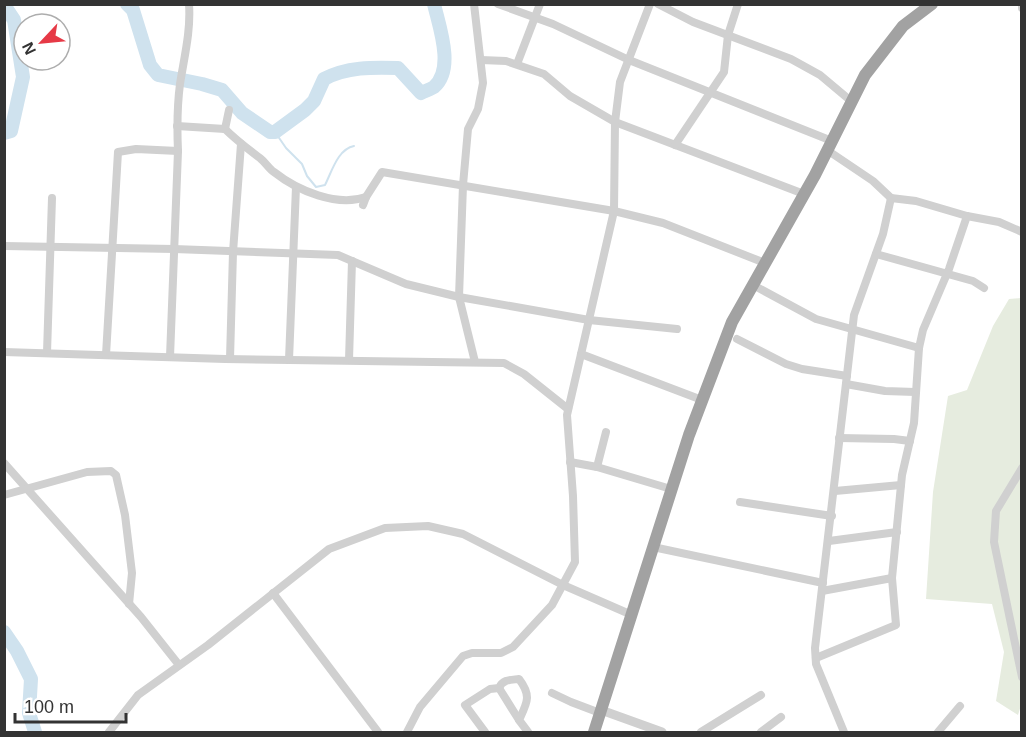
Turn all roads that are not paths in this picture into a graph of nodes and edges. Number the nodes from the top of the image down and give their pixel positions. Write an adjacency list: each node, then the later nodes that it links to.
1 (189, 4): 18 (street)
2 (474, 4): 11 (street)
3 (498, 4): 9 (street)
4 (540, 4): 9 (street)
5 (650, 4): 12 (street)
6 (658, 4): 10 (street)
7 (738, 4): 10 (street)
8 (932, 4): 15 (highway)
9 (535, 18): 12 (street); 13 (street)
10 (728, 35): 14 (street); 15 (street)
11 (482, 60): 13 (street); 24 (street)
12 (629, 60): 14 (street); 17 (street)
13 (517, 64): 17 (street)
14 (710, 93): 21 (street); 22 (street)
15 (852, 101): 22 (highway)
16 (229, 110): 19 (street)
17 (615, 122): 21 (street); 29 (street)
18 (177, 126): 19 (street); 23 (street)
19 (225, 129): 20 (street)
20 (241, 144): 25 (street); 36 (street)
21 (675, 145): 26 (street)
22 (829, 146): 26 (highway); 28 (street)
23 (178, 151): 34 (street); 35 (street)
24 (463, 185): 25 (street); 29 (street); 44 (street)
25 (296, 187): 37 (street)
26 (804, 194): 40 (highway)
27 (52, 198): 33 (street)
28 (891, 198): 30 (street); 38 (street)
29 (614, 211): 40 (street); 45 (street)
30 (967, 216): 31 (street); 41 (street)
31 (1022, 232)
32 (4, 246): 33 (street)
33 (51, 247): 34 (street); 51 (street)
34 (113, 248): 35 (street); 53 (street)
35 (174, 249): 36 (street); 54 (street)
36 (233, 252): 37 (street); 55 (street)
37 (294, 254): 39 (street); 56 (street)
38 (876, 254): 41 (street); 47 (street)
39 (352, 261): 44 (street); 57 (street)
40 (765, 263): 42 (highway)
41 (946, 275): 43 (street); 49 (street)
42 (753, 285): 47 (street); 61 (highway)
43 (984, 288)
44 (459, 297): 45 (street); 58 (street)
45 (589, 320): 46 (street); 52 (street)
46 (677, 329)
47 (852, 330): 49 (street); 59 (street)
48 (737, 339): 59 (street)
49 (919, 348): 60 (street)
50 (4, 352): 51 (street)
51 (48, 353): 53 (street)
52 (581, 354): 61 (street); 62 (street)
53 (106, 355): 54 (street)
54 (170, 357): 55 (street)
55 (230, 359): 56 (street)
56 (289, 360): 57 (street)
57 (349, 360): 58 (street)
58 (475, 362): 62 (street)
59 (846, 380): 60 (street); 64 (street)
60 (915, 392): 65 (street)
61 (702, 400): 72 (highway)
62 (568, 409): 66 (street)
63 (606, 432): 68 (street)
64 (839, 438): 65 (street); 73 (street)
65 (910, 441): 70 (street)
66 (570, 462): 68 (street); 81 (street)
67 (4, 463): 71 (street)
68 (597, 467): 72 (street)
69 (1022, 468): 88 (street)
70 (901, 485): 73 (street); 77 (street)
71 (25, 488): 74 (street); 84 (street); 84 (street)
72 (671, 489): 79 (highway)
73 (835, 491): 76 (street)
74 (4, 495)
75 (740, 502): 76 (street)
76 (832, 516): 78 (street)
77 (897, 532): 78 (street); 80 (street)
78 (829, 541): 82 (street)
79 (653, 547): 82 (street); 85 (highway)
80 (892, 578): 82 (street); 86 (street)
81 (563, 585): 83 (street); 85 (street); 98 (street)
82 (823, 587): 86 (street)
83 (273, 593): 87 (street); 97 (street)
84 (129, 604): 87 (street)
85 (632, 615): 93 (highway)
86 (816, 658): 105 (street)
87 (179, 665): 96 (street)
88 (1022, 677)
89 (499, 688): 95 (street); 95 (street); 99 (street)
90 (552, 693): 93 (street)
91 (761, 695): 103 (street)
92 (960, 706): 106 (street)
93 (601, 711): 101 (highway); 102 (street)
94 (781, 717): 104 (street)
95 (519, 720): 100 (street)
96 (109, 732)
97 (378, 732)
98 (407, 732)
99 (485, 732)
100 (528, 732)
101 (594, 732)
102 (662, 732)
103 (701, 732)
104 (761, 732)
105 (844, 732)
106 (938, 732)

